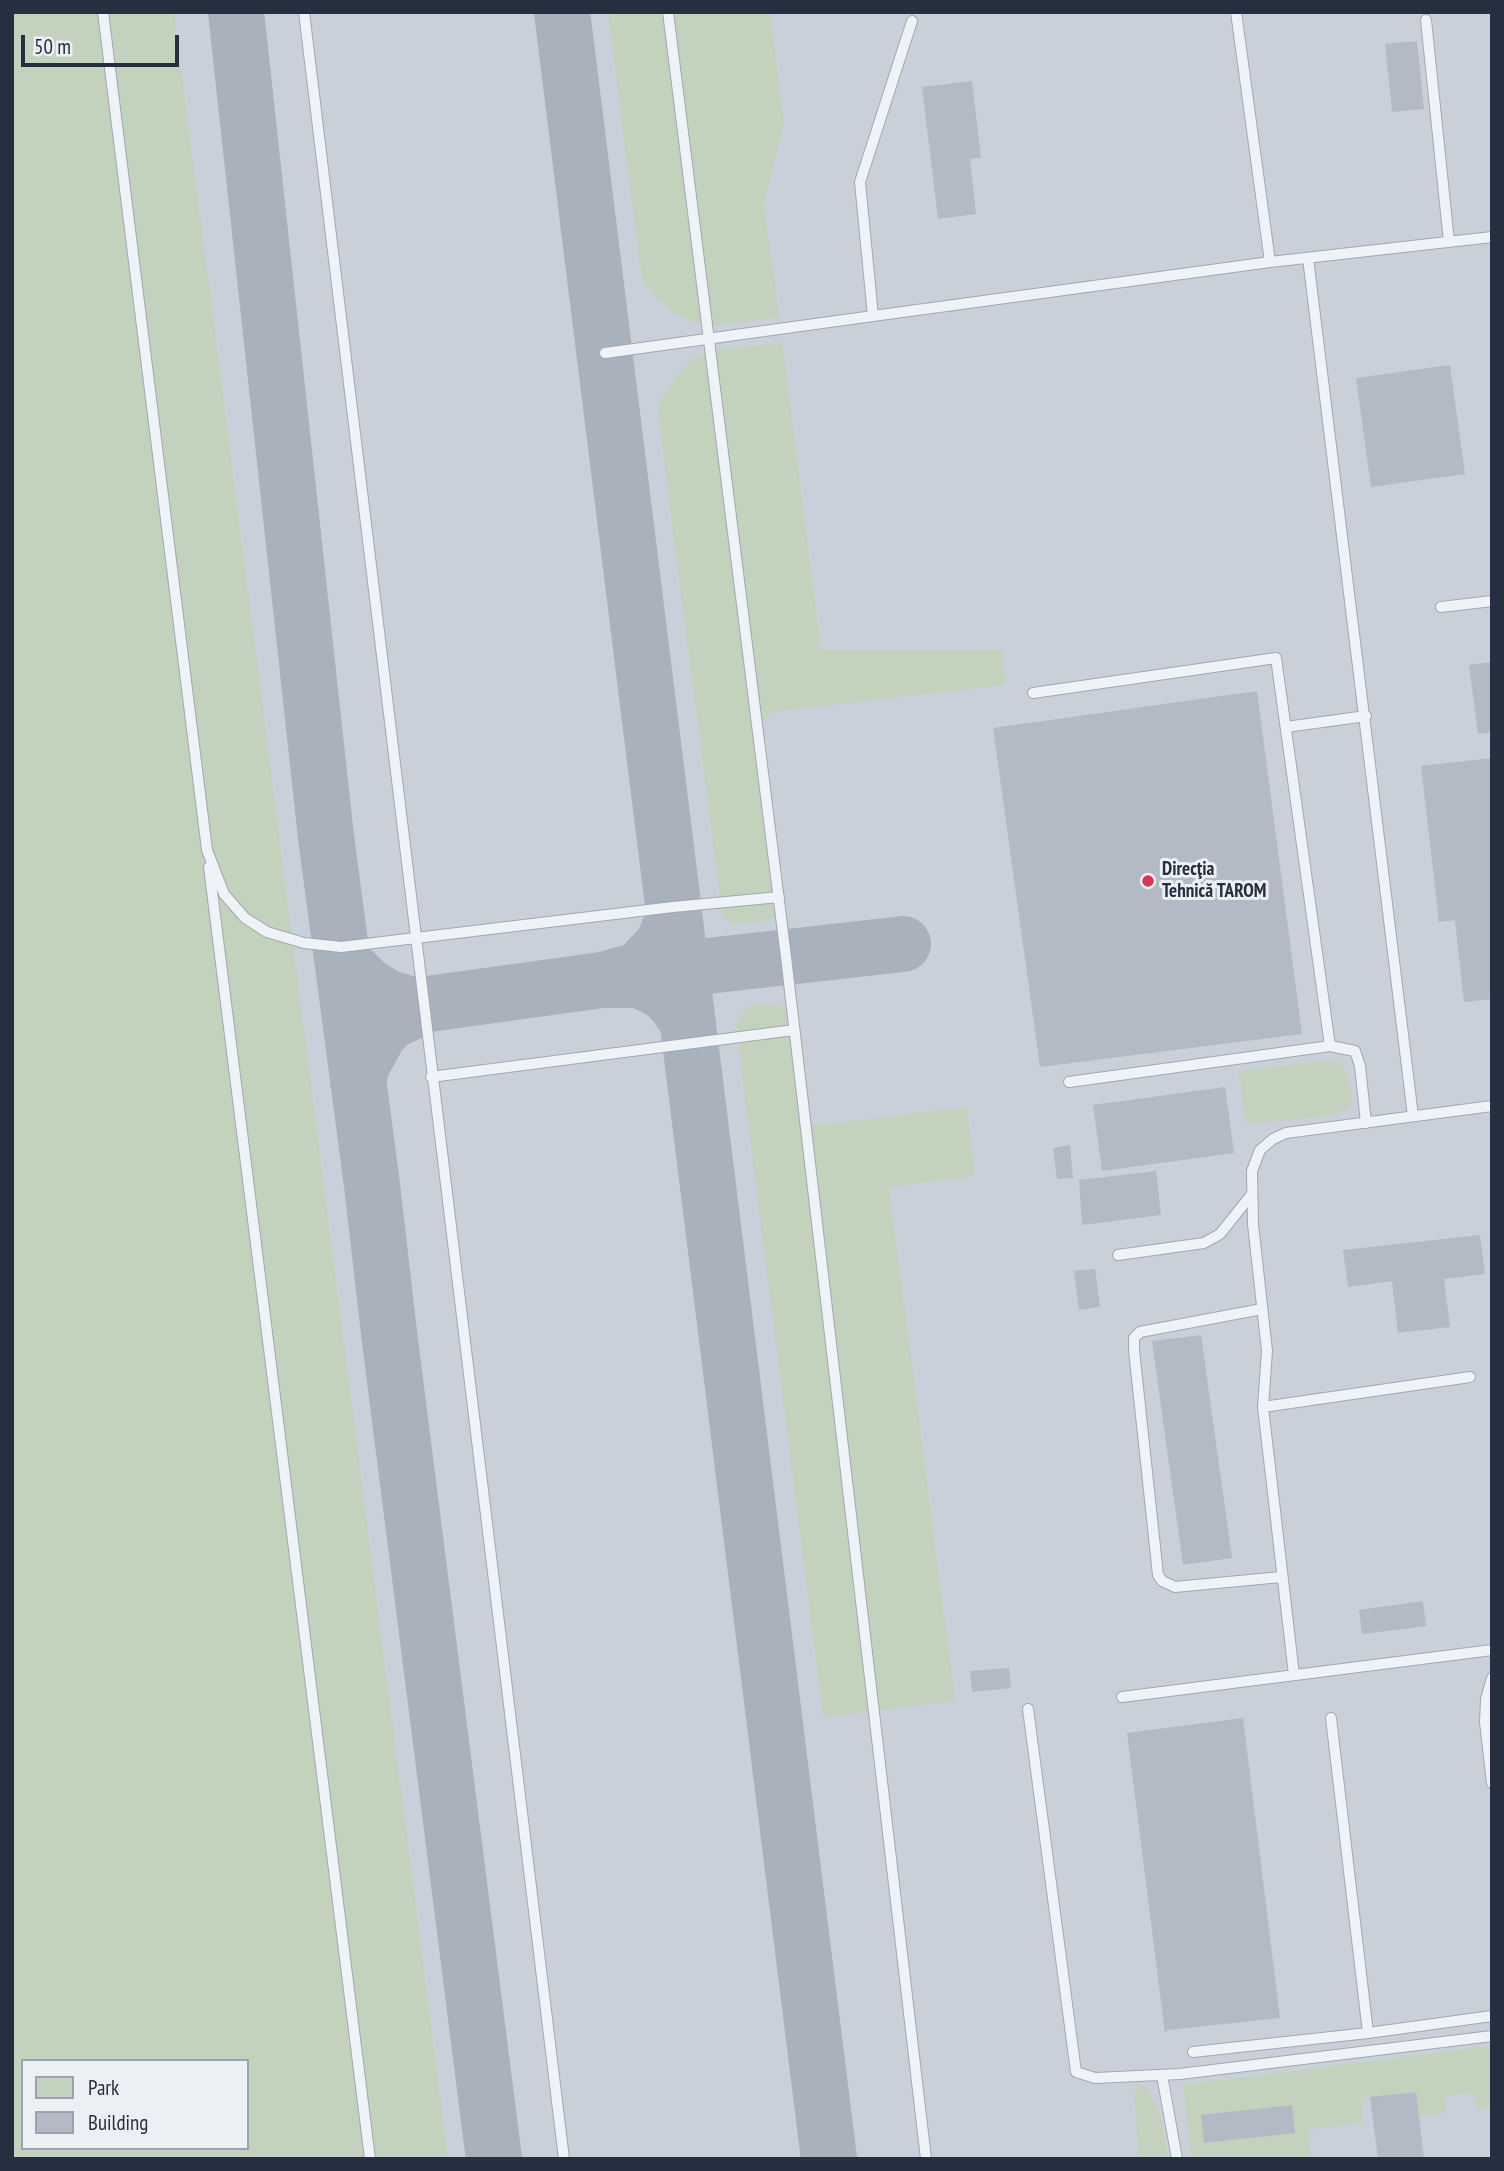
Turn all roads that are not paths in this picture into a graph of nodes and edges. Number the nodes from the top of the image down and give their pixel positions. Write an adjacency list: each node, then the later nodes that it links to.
1 (103, 12): 19 (lane)
2 (304, 12): 21 (lane)
3 (668, 12): 12 (lane)
4 (1236, 12): 10 (lane)
5 (1426, 20): 8 (lane)
6 (912, 21): 11 (lane)
7 (1492, 237): 8 (lane)
8 (1450, 242): 9 (lane)
9 (1308, 258): 10 (lane); 17 (lane)
10 (1270, 262): 11 (lane)
11 (873, 316): 12 (lane)
12 (709, 339): 13 (lane); 20 (lane)
13 (605, 353)
14 (1492, 601): 15 (lane)
15 (1441, 607)
16 (1033, 693): 18 (lane)
17 (1366, 716): 18 (lane); 27 (lane)
18 (1286, 727): 23 (lane)
19 (207, 850): 21 (lane); 47 (lane)
20 (779, 897): 21 (lane); 22 (lane)
21 (415, 938): 24 (lane)
22 (794, 1030): 24 (lane); 49 (lane)
23 (1330, 1046): 25 (lane); 28 (lane)
24 (431, 1077): 48 (lane)
25 (1069, 1082)
26 (1492, 1106): 27 (lane)
27 (1413, 1116): 28 (lane)
28 (1366, 1123): 29 (lane)
29 (1252, 1194): 30 (lane); 31 (lane)
30 (1118, 1255)
31 (1262, 1309): 33 (lane); 34 (lane)
32 (1470, 1377): 33 (lane)
33 (1263, 1407): 34 (lane)
34 (1281, 1577): 36 (lane)
35 (1492, 1650): 36 (lane)
36 (1294, 1675): 38 (lane)
37 (1492, 1678): 41 (lane)
38 (1122, 1697)
39 (1028, 1709): 46 (lane)
40 (1331, 1718): 43 (lane)
41 (1492, 1783)
42 (1492, 2016): 43 (lane)
43 (1368, 2033): 45 (lane)
44 (1492, 2036): 46 (lane)
45 (1193, 2052)
46 (1162, 2075): 50 (lane)
47 (370, 2159)
48 (564, 2159)
49 (926, 2159)
50 (1177, 2159)

